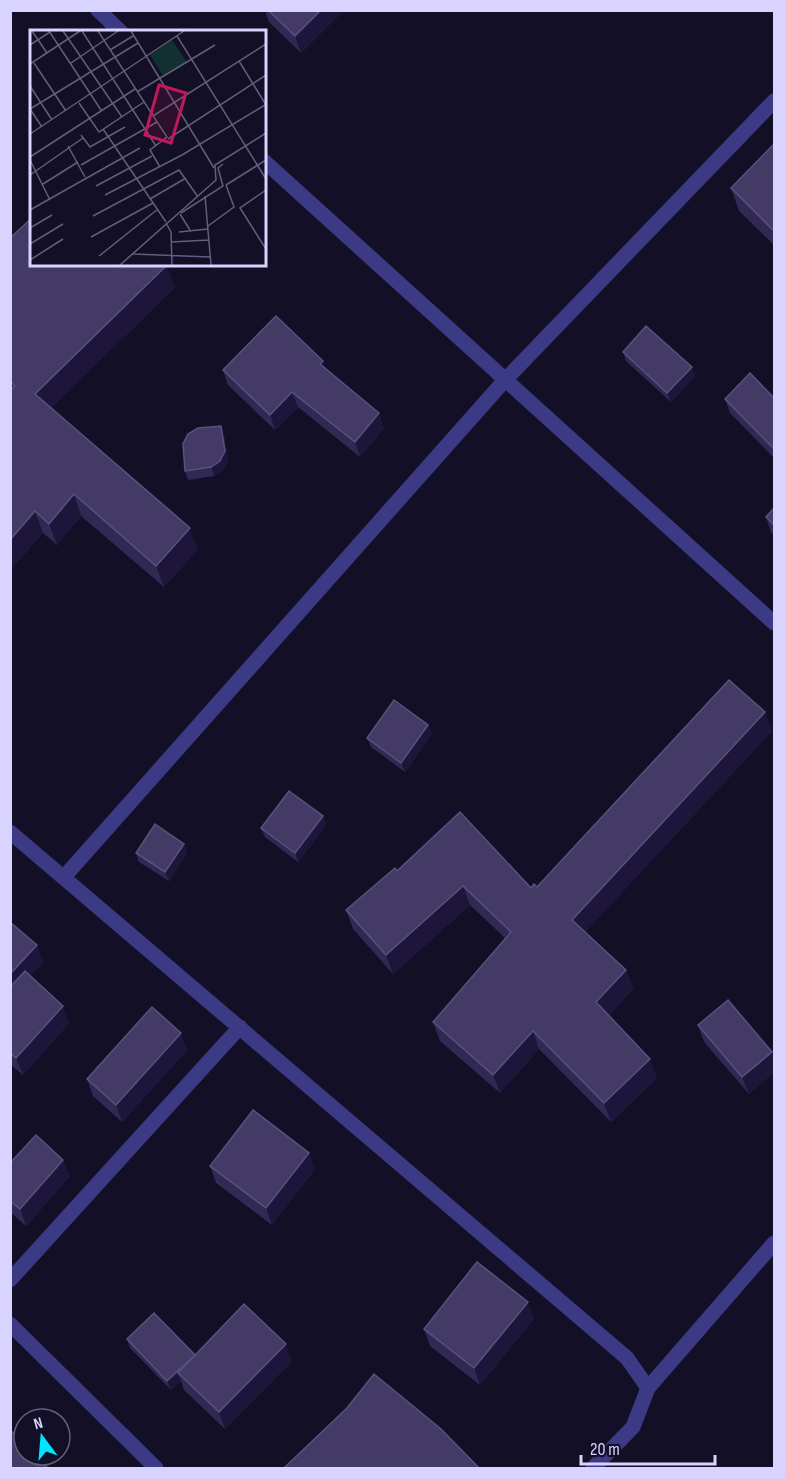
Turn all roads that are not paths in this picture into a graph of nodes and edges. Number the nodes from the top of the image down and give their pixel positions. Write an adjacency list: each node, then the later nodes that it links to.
1 (98, 10): 2 (street)
2 (119, 30)
3 (774, 101): 5 (street)
4 (266, 163): 5 (street)
5 (505, 380): 6 (street); 8 (street)
6 (774, 623)
7 (10, 832): 8 (street)
8 (64, 877): 9 (street)
9 (240, 1027): 11 (street); 13 (street)
10 (774, 1243): 13 (street)
11 (10, 1280)
12 (10, 1324): 14 (street)
13 (648, 1388): 15 (street)
14 (156, 1468)
15 (593, 1468)

